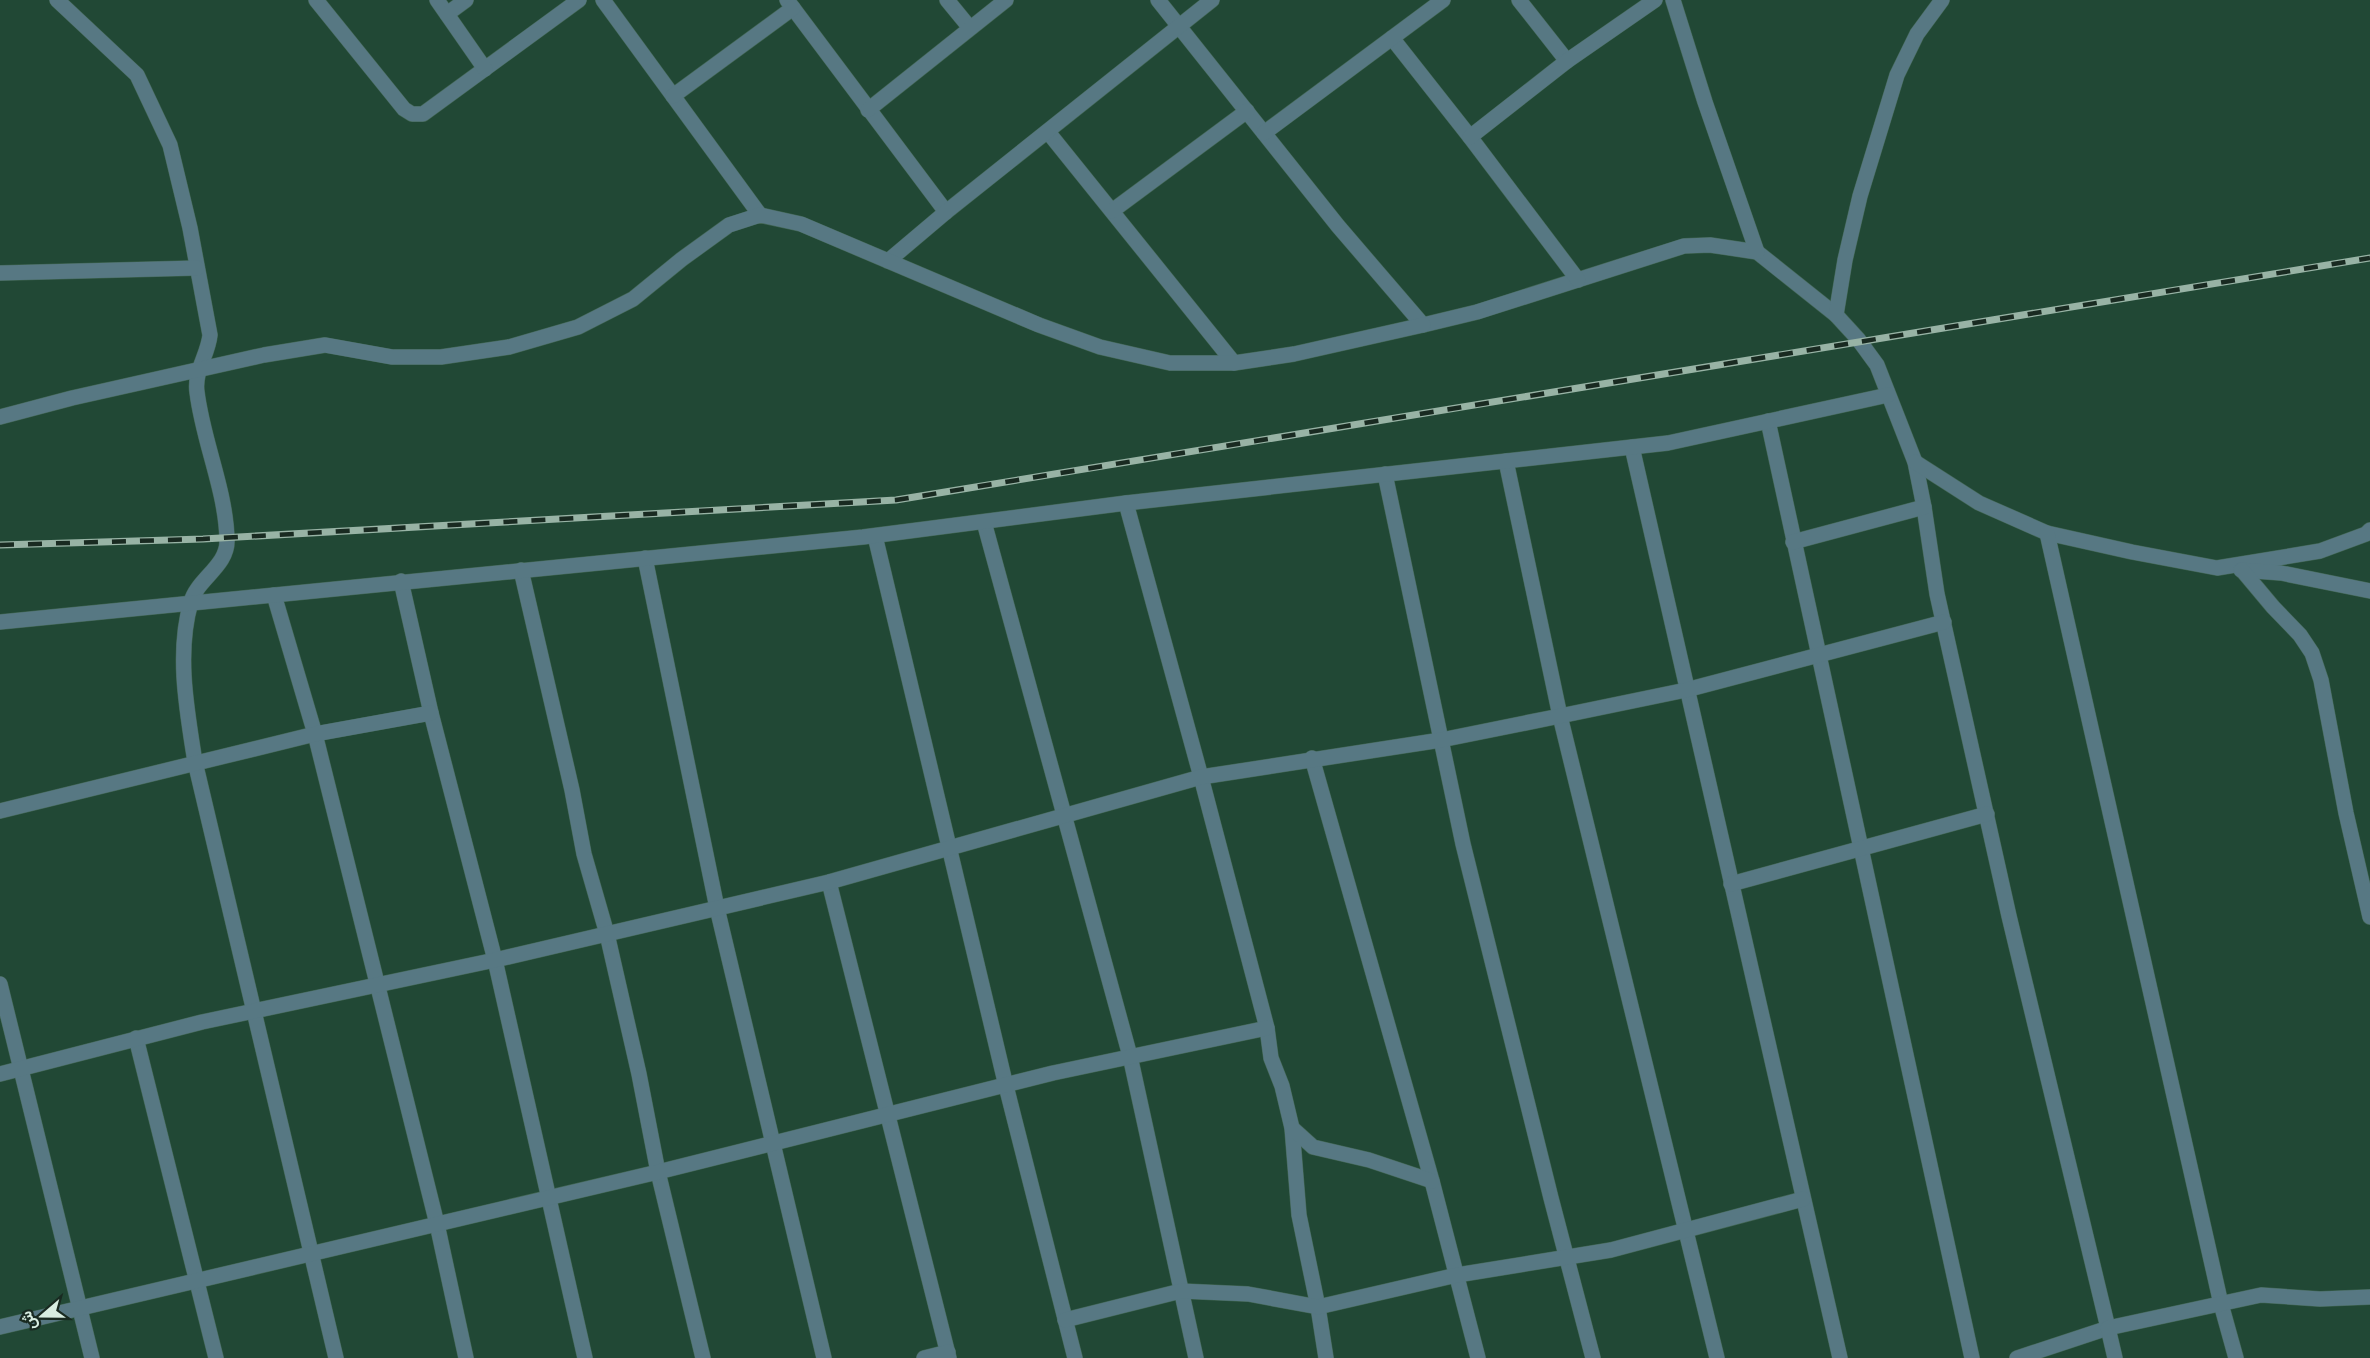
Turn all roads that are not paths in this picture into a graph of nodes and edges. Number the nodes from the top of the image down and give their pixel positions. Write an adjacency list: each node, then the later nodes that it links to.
1 (57, 0): 34 (street)
2 (316, 0): 22 (street)
3 (437, 0): 17 (street)
4 (466, 0): 17 (street)
5 (579, 0): 22 (street)
6 (603, 0): 23 (street)
7 (947, 0): 19 (street)
8 (1006, 0): 19 (street)
9 (1158, 0): 18 (street)
10 (1212, 0): 18 (street)
11 (1443, 0): 20 (street)
12 (1519, 0): 21 (street)
13 (1654, 0): 21 (street)
14 (1673, 0): 32 (street)
15 (1942, 0): 37 (street)
16 (790, 4): 23 (street); 24 (street)
17 (447, 14): 22 (street)
18 (1179, 26): 25 (street); 26 (street)
19 (970, 28): 24 (street)
20 (1392, 38): 27 (street); 28 (street)
21 (1567, 61): 28 (street)
22 (485, 69)
23 (673, 96): 31 (street)
24 (868, 110): 30 (street)
25 (1247, 111): 27 (street); 29 (street)
26 (1048, 132): 29 (street); 30 (street)
27 (1264, 133): 38 (street)
28 (1470, 137): 36 (street)
29 (1112, 211): 39 (street)
30 (946, 212): 33 (street)
31 (760, 215): 33 (street); 40 (street)
32 (1757, 252): 36 (street); 37 (street)
33 (888, 261): 39 (street)
34 (197, 268): 35 (street); 40 (street)
35 (0, 273)
36 (1578, 280): 38 (street)
37 (1836, 315): 41 (street)
38 (1423, 325): 39 (street)
39 (1234, 363)
40 (198, 371): 42 (street); 62 (street)
41 (1888, 394): 43 (street); 46 (street)
42 (0, 417)
43 (1768, 421): 44 (street); 54 (street)
44 (1632, 447): 45 (street); 66 (street)
45 (1506, 461): 47 (street); 68 (street)
46 (1915, 462): 49 (street); 52 (street)
47 (1385, 474): 48 (street); 70 (street)
48 (1126, 503): 50 (street); 73 (street)
49 (1924, 507): 54 (street); 64 (street)
50 (984, 522): 53 (street); 76 (street)
51 (2370, 530): 56 (street)
52 (2047, 533): 56 (street); 109 (street)
53 (875, 536): 55 (street); 77 (street)
54 (1793, 542): 65 (street)
55 (645, 558): 57 (street); 81 (street)
56 (2217, 568): 58 (street)
57 (520, 570): 59 (street); 83 (street)
58 (2242, 570): 60 (street); 82 (street)
59 (401, 581): 61 (street); 67 (street)
60 (2370, 591)
61 (274, 595): 62 (street); 69 (street)
62 (191, 602): 63 (street); 72 (street)
63 (0, 622)
64 (1944, 622): 65 (street); 75 (street)
65 (1819, 654): 66 (street); 78 (street)
66 (1686, 690): 68 (street); 80 (street)
67 (431, 712): 69 (street); 84 (street)
68 (1560, 716): 70 (street); 102 (street)
69 (315, 734): 72 (street); 86 (street)
70 (1441, 740): 71 (street); 104 (street)
71 (1312, 758): 73 (street); 98 (street)
72 (195, 762): 74 (street); 87 (street)
73 (1201, 777): 76 (street); 88 (street)
74 (0, 811)
75 (1987, 814): 78 (street); 114 (street)
76 (1064, 816): 77 (street); 90 (street)
77 (950, 848): 79 (street); 93 (street)
78 (1861, 848): 80 (street); 131 (street)
79 (829, 882): 81 (street); 94 (street)
80 (1731, 884): 100 (street)
81 (717, 908): 83 (street); 96 (street)
82 (2370, 917)
83 (607, 934): 84 (street); 97 (street)
84 (495, 960): 86 (street); 99 (street)
85 (0, 984): 91 (street)
86 (377, 985): 87 (street); 101 (street)
87 (253, 1011): 89 (street); 103 (street)
88 (1267, 1028): 90 (street); 95 (street)
89 (136, 1038): 91 (street); 106 (street)
90 (1130, 1056): 93 (street); 107 (street)
91 (20, 1069): 92 (street); 111 (street)
92 (0, 1074)
93 (1006, 1086): 94 (street); 112 (street)
94 (888, 1116): 96 (street); 115 (street)
95 (1292, 1128): 98 (street); 110 (street)
96 (772, 1144): 97 (street); 122 (street)
97 (658, 1172): 99 (street); 121 (street)
98 (1432, 1180): 105 (street)
99 (549, 1197): 101 (street); 120 (street)
100 (1803, 1199): 102 (street); 130 (street)
101 (437, 1224): 103 (street); 119 (street)
102 (1684, 1230): 104 (street); 129 (street)
103 (310, 1254): 106 (street); 118 (street)
104 (1566, 1258): 105 (street); 128 (street)
105 (1457, 1275): 110 (street); 127 (street)
106 (196, 1280): 111 (street); 117 (street)
107 (1181, 1291): 110 (street); 112 (street); 125 (street)
108 (2370, 1298): 109 (street)
109 (2221, 1304): 114 (street); 134 (street)
110 (1318, 1306): 126 (street)
111 (80, 1308): 113 (street); 116 (street)
112 (1065, 1320): 124 (street)
113 (0, 1327)
114 (2108, 1328): 132 (street); 133 (street)
115 (949, 1355): 123 (street)
116 (93, 1358)
117 (216, 1358)
118 (336, 1358)
119 (466, 1358)
120 (585, 1358)
121 (703, 1358)
122 (824, 1358)
123 (924, 1358)
124 (1075, 1358)
125 (1196, 1358)
126 (1326, 1358)
127 (1478, 1358)
128 (1593, 1358)
129 (1717, 1358)
130 (1840, 1358)
131 (1972, 1358)
132 (2016, 1358)
133 (2115, 1358)
134 (2236, 1358)

